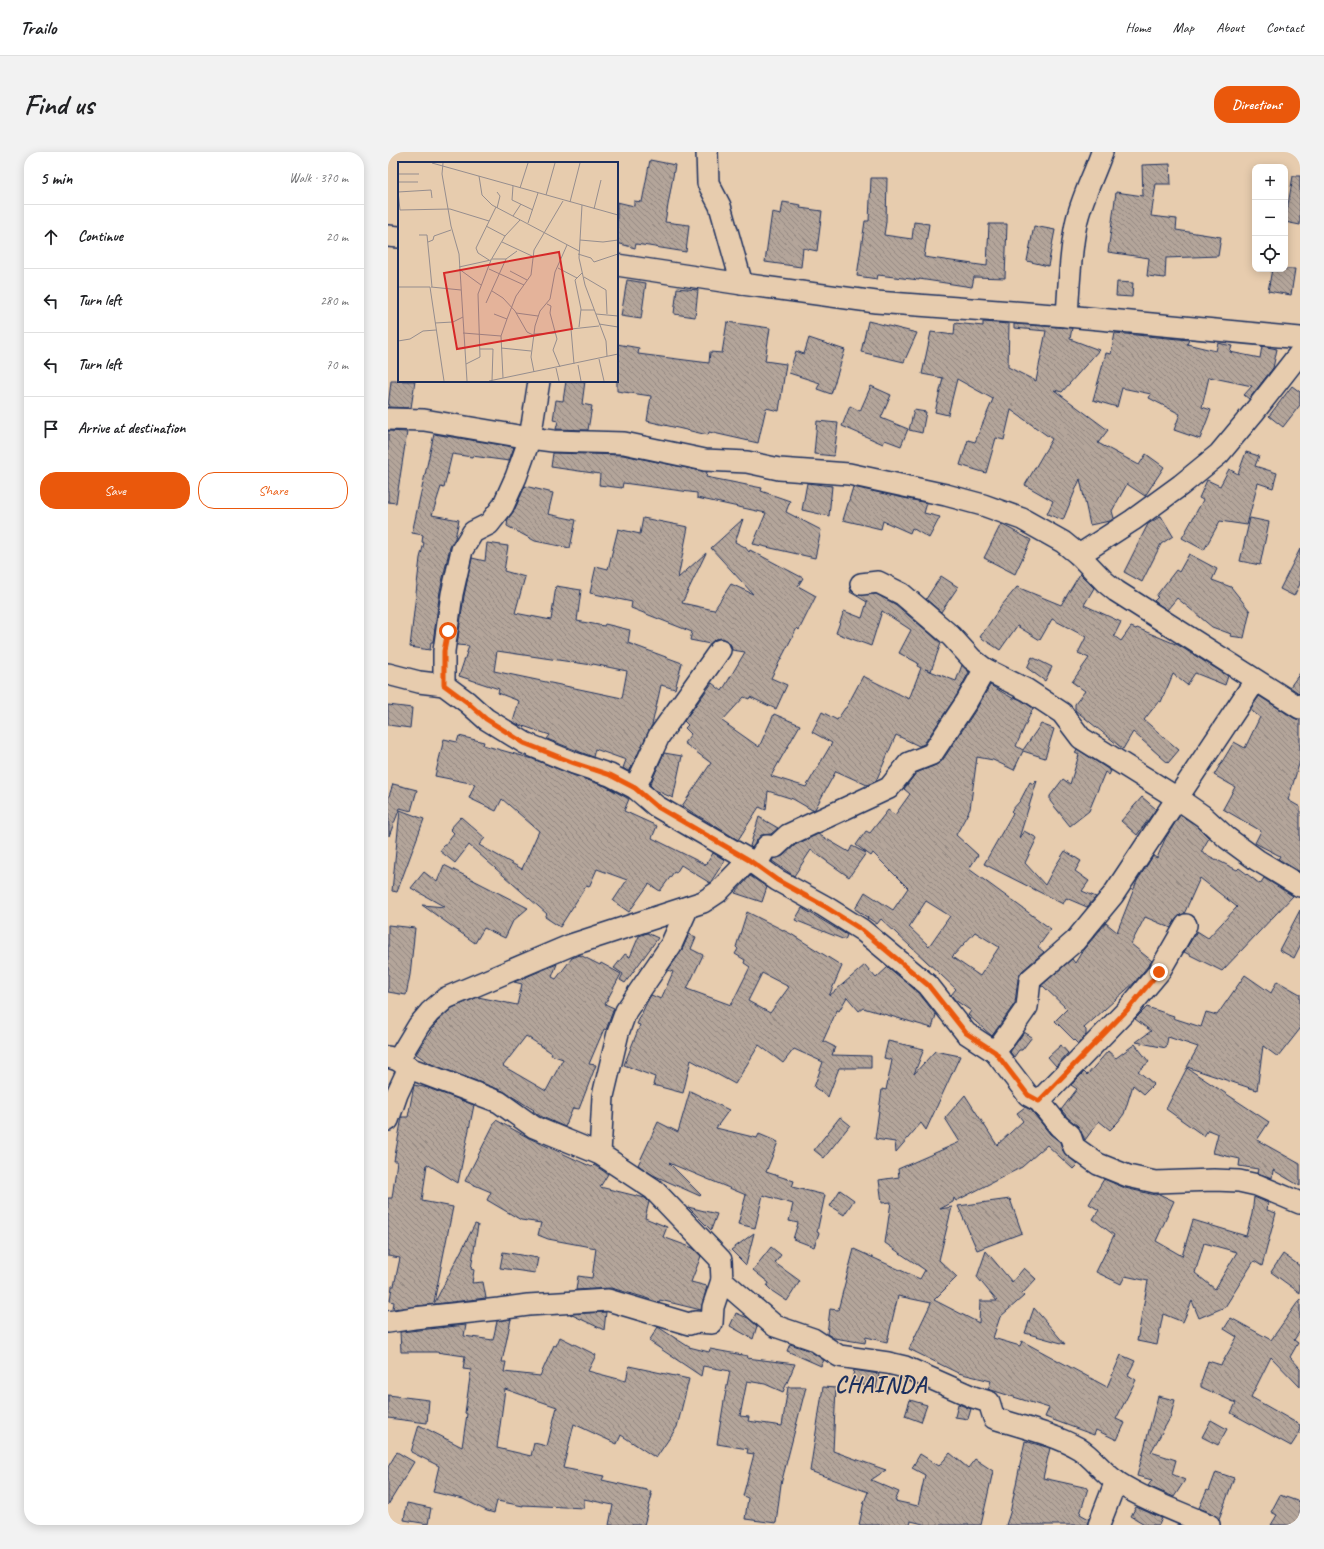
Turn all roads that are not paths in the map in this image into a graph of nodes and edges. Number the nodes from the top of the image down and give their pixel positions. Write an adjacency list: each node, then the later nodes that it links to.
1 (707, 152): 6 (street)
2 (1102, 152): 7 (street)
3 (388, 236): 4 (street)
4 (398, 237)
5 (618, 265): 6 (street)
6 (742, 284): 7 (street)
7 (1067, 316): 8 (street)
8 (1300, 338)
9 (1300, 353): 13 (street)
10 (539, 382): 12 (street)
11 (388, 419): 12 (street)
12 (530, 438): 13 (street); 19 (street)
13 (1079, 555): 18 (street)
14 (861, 584): 16 (street)
15 (720, 650): 21 (street)
16 (985, 669): 22 (street); 23 (street)
17 (388, 674): 19 (street)
18 (1255, 680): 20 (street); 22 (street)
19 (444, 685): 21 (street)
20 (1300, 708)
21 (635, 788): 23 (street)
22 (1177, 798): 24 (street); 27 (street)
23 (749, 860): 25 (street); 27 (street)
24 (1300, 886)
25 (688, 907): 28 (street); 31 (street)
26 (1186, 925): 29 (street)
27 (995, 1052): 29 (street)
28 (398, 1062): 30 (street); 31 (street)
29 (1039, 1101): 32 (street)
30 (388, 1120)
31 (600, 1154): 33 (street)
32 (1300, 1203)
33 (722, 1280): 34 (street); 35 (street)
34 (388, 1322)
35 (1116, 1481): 36 (street); 37 (street)
36 (1099, 1525)
37 (1209, 1525)

